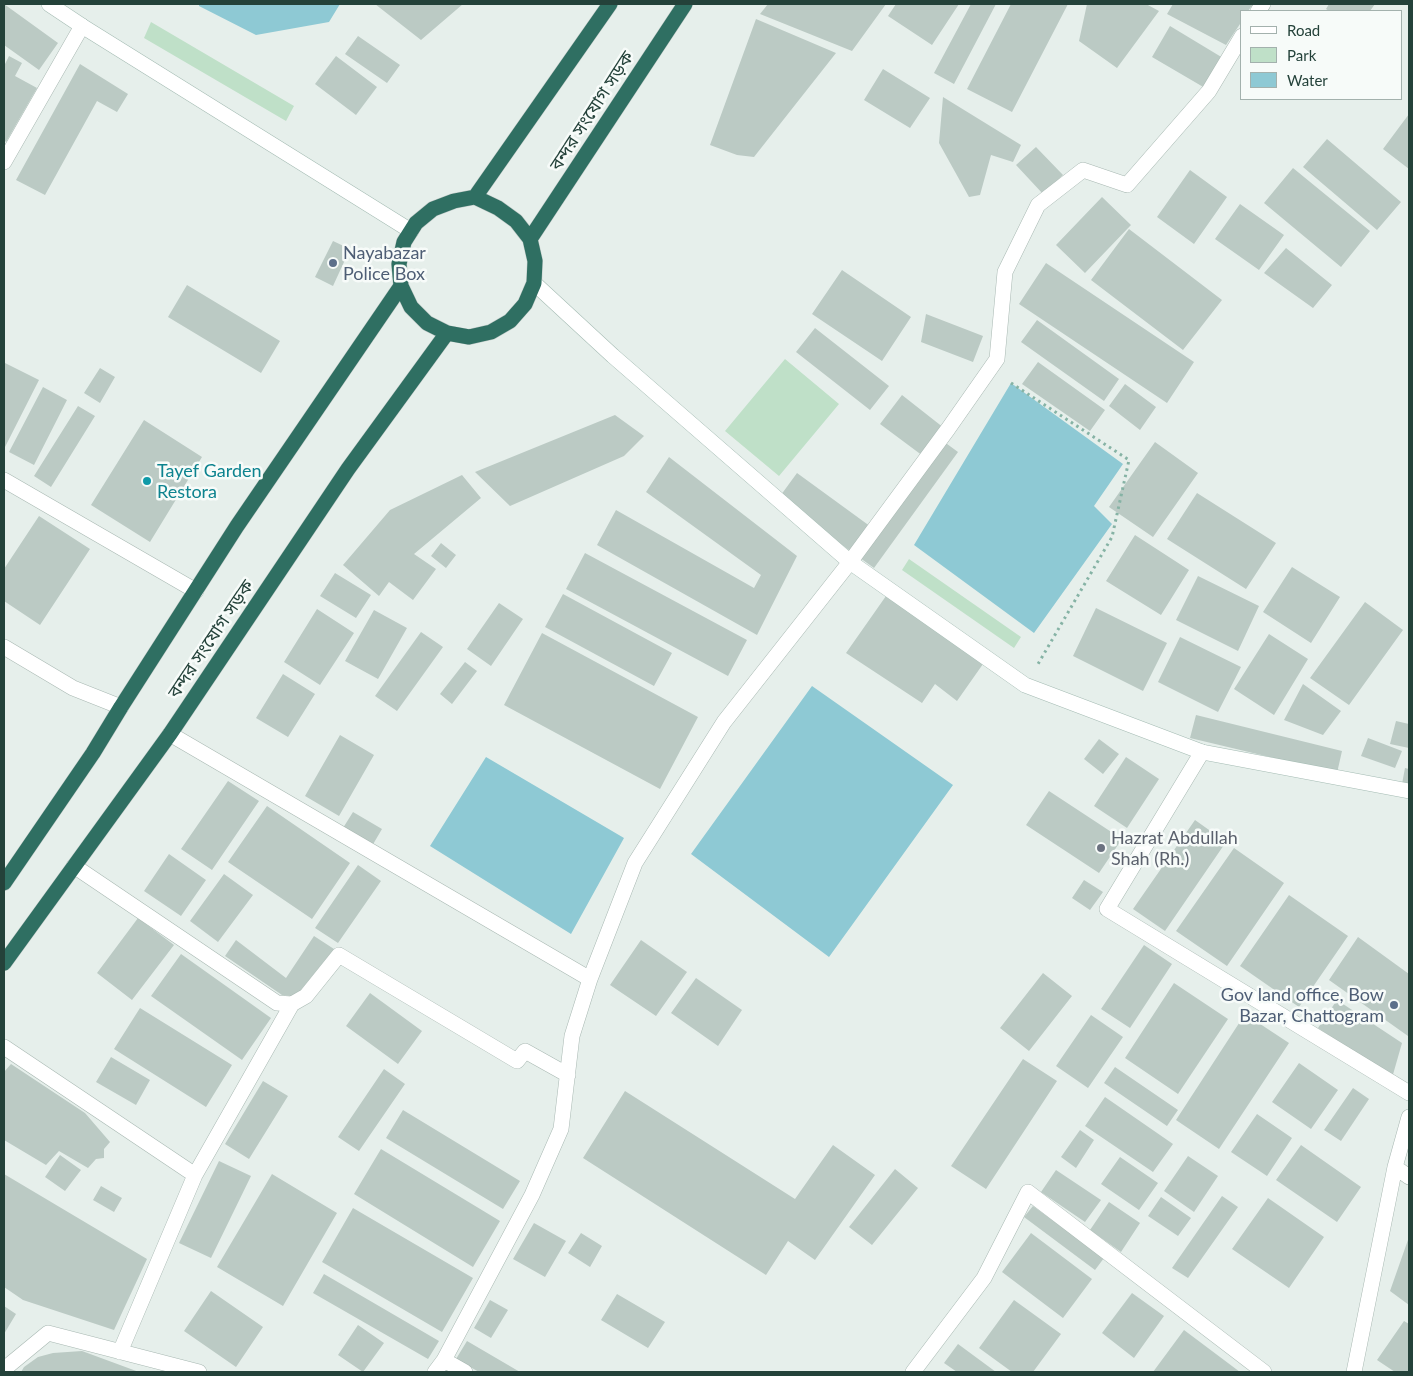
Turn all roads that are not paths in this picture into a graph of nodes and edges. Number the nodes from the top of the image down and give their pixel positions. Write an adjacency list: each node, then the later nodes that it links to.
1 (49, 4): 4 (street)
2 (610, 4): 7 (highway)
3 (685, 4): 9 (highway, বন্দর সংযোগ সড়ক)
4 (82, 26): 6 (street); 8 (street)
5 (1240, 39): 14 (street)
6 (4, 162)
7 (475, 197): 8 (highway); 9 (highway)
8 (411, 231): 11 (highway)
9 (530, 239): 10 (highway)
10 (534, 283): 12 (highway); 14 (street)
11 (401, 286): 12 (highway); 15 (highway)
12 (447, 333): 18 (highway, বন্দর সংযোগ সড়ক)
13 (4, 480): 15 (street)
14 (850, 562): 19 (street); 24 (street)
15 (196, 591): 17 (highway)
16 (4, 647): 17 (street)
17 (121, 707): 22 (highway)
18 (170, 734): 21 (highway, বন্দর সংযোগ সড়ক); 24 (street)
19 (1202, 752): 20 (street); 28 (street)
20 (1409, 791)
21 (74, 866): 23 (highway, বন্দর সংযোগ সড়ক); 25 (street)
22 (4, 883)
23 (4, 963)
24 (590, 979): 27 (street)
25 (292, 1004): 27 (street); 31 (street)
26 (4, 1047): 31 (street)
27 (568, 1075): 34 (street)
28 (1409, 1093)
29 (1409, 1117): 30 (street)
30 (1395, 1167): 32 (street); 41 (street)
31 (196, 1175): 33 (street)
32 (1409, 1178)
33 (120, 1352): 35 (street); 36 (street)
34 (444, 1360): 37 (street); 38 (street)
35 (4, 1372)
36 (199, 1372)
37 (435, 1372)
38 (465, 1372)
39 (913, 1372): 40 (street)
40 (1264, 1372)
41 (1354, 1372)

